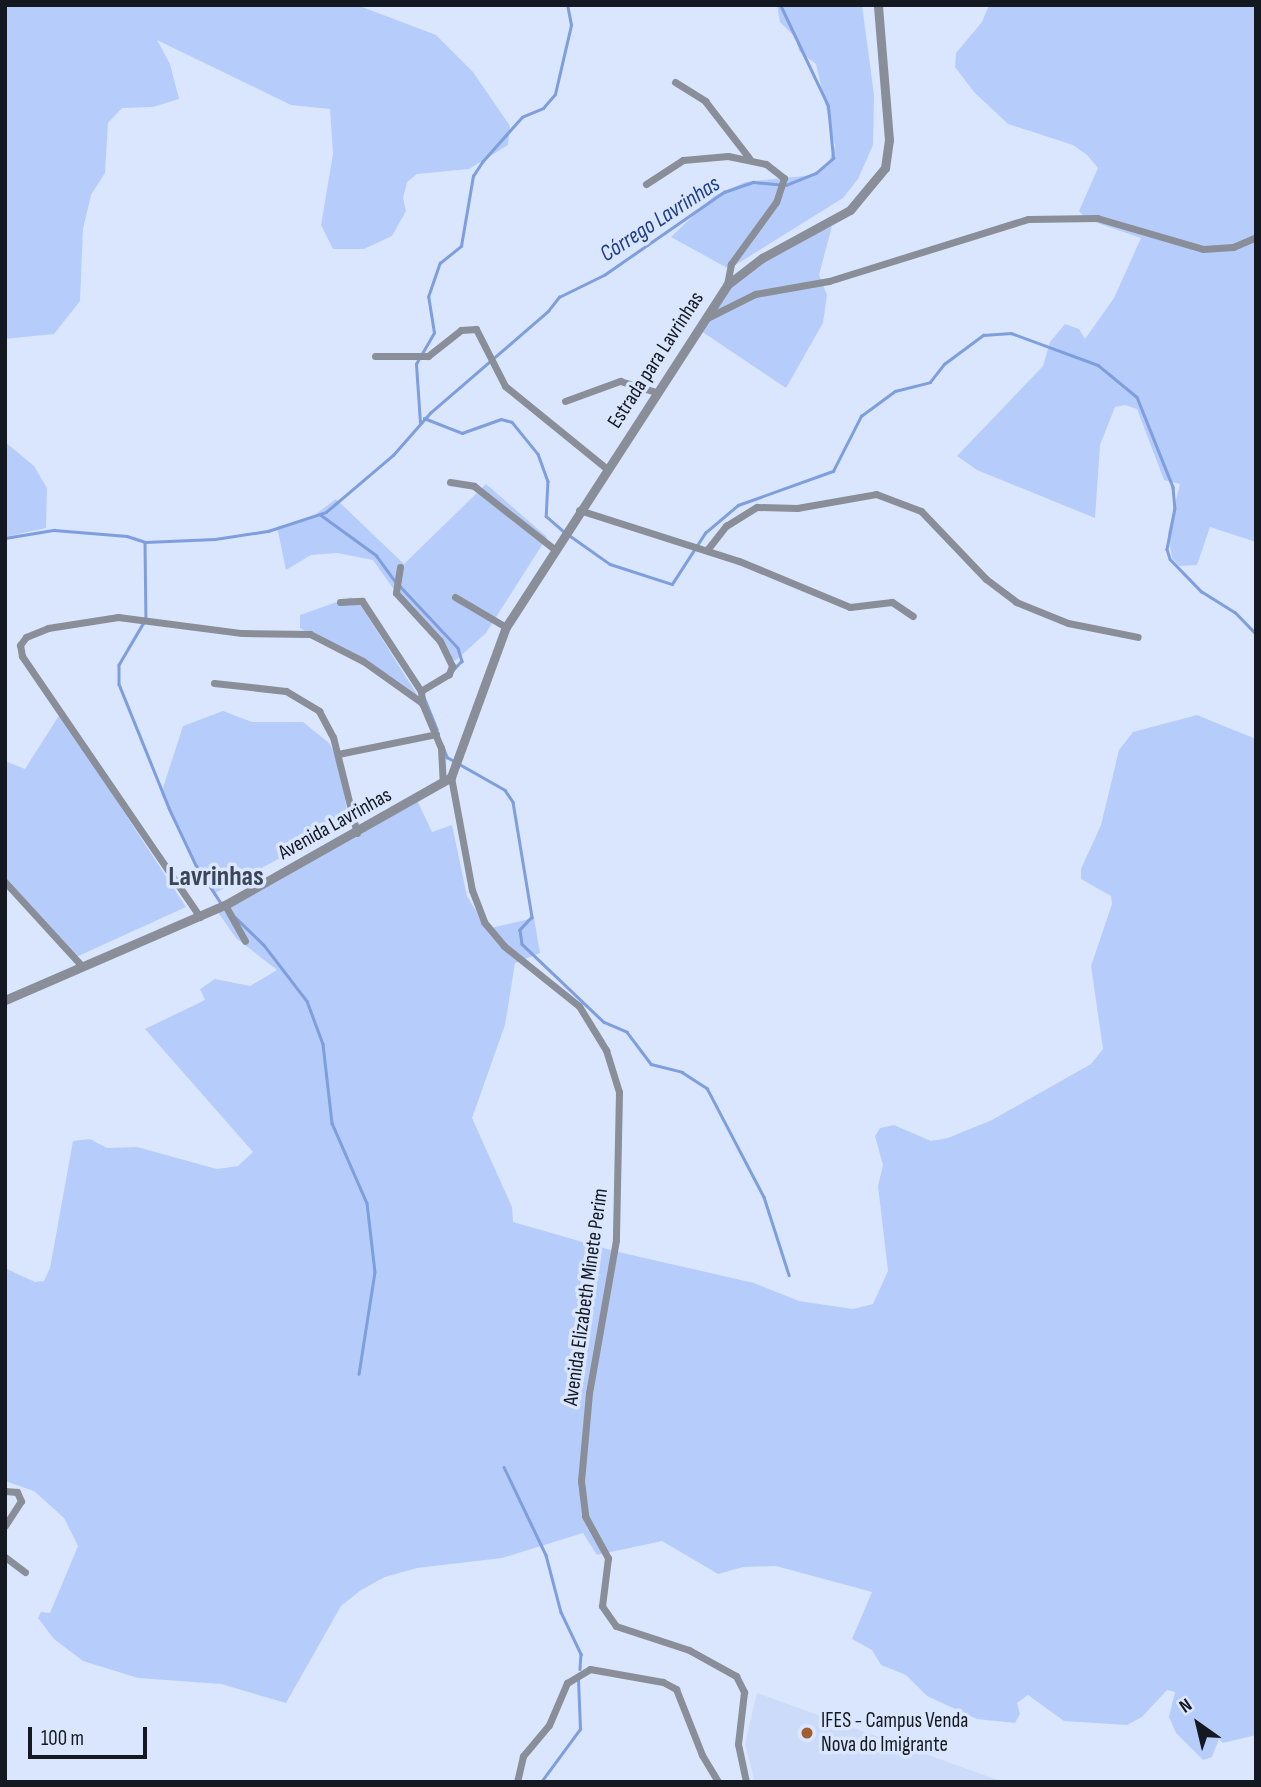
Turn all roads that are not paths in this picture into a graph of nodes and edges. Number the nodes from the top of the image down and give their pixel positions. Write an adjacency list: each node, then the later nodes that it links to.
1 (878, 5): 6 (street, Estrada para Lavrinhas)
2 (675, 82): 3 (street)
3 (749, 158): 4 (street); 6 (street)
4 (646, 184)
5 (1256, 237): 7 (street)
6 (727, 285): 7 (street, Estrada para Lavrinhas)
7 (703, 320): 9 (street, Estrada para Lavrinhas)
8 (375, 356): 11 (street)
9 (656, 392): 10 (street); 11 (street, Estrada para Lavrinhas)
10 (565, 401)
11 (607, 468): 13 (street, Estrada para Lavrinhas)
12 (450, 482): 14 (street)
13 (579, 509): 14 (street, Estrada para Lavrinhas); 15 (street)
14 (554, 549): 20 (street, Estrada para Lavrinhas)
15 (707, 550): 19 (street); 21 (street)
16 (400, 567): 23 (street)
17 (455, 597): 20 (street)
18 (340, 602): 23 (street)
19 (913, 616)
20 (506, 627): 27 (street, Estrada para Lavrinhas)
21 (1138, 637)
22 (214, 683): 26 (street)
23 (421, 691): 24 (street)
24 (422, 703): 25 (street, Avenida Elizabeth Minete Perim); 31 (street)
25 (436, 734): 26 (street); 27 (street, Avenida Elizabeth Minete Perim)
26 (338, 754): 28 (street)
27 (447, 780): 28 (street, Avenida Lavrinhas); 41 (street, Avenida Elizabeth Minete Perim)
28 (357, 834): 30 (street, Avenida Lavrinhas)
29 (5, 882): 33 (street)
30 (225, 905): 31 (street, Avenida Lavrinhas); 32 (street)
31 (200, 917): 33 (street, Avenida Lavrinhas)
32 (245, 941)
33 (83, 967): 34 (street, Avenida Lavrinhas)
34 (5, 1000)
35 (5, 1491): 36 (street)
36 (5, 1526)
37 (5, 1557): 38 (street)
38 (25, 1572)
39 (517, 1782): 40 (street)
40 (718, 1782)
41 (747, 1782)

